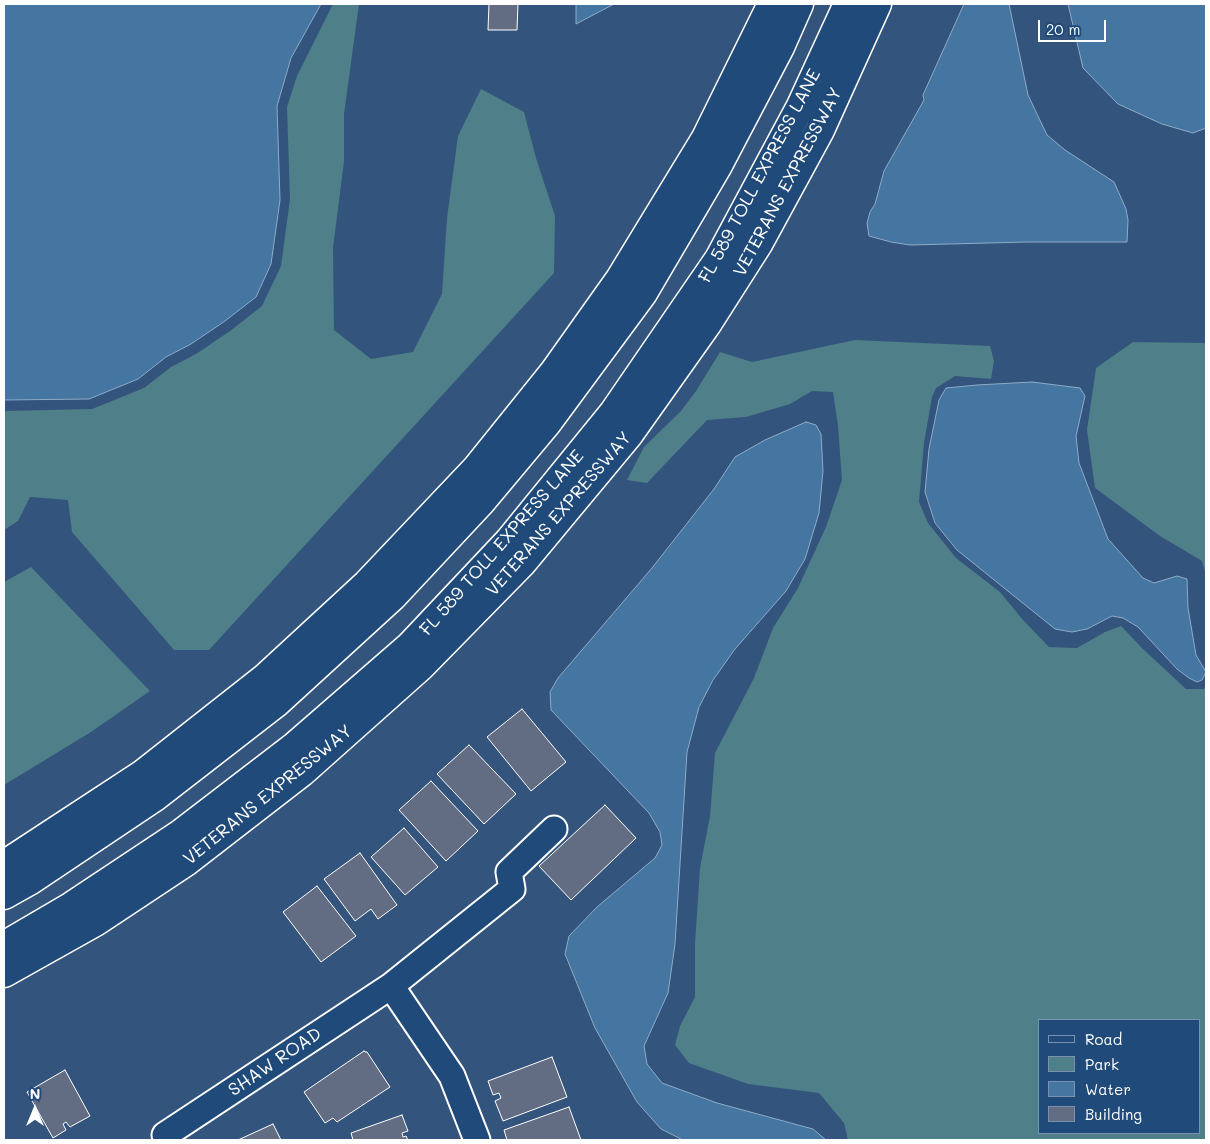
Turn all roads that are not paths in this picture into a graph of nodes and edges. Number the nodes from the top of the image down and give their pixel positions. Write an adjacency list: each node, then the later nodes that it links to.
1 (772, 4): 6 (highway)
2 (799, 4): 7 (highway)
3 (848, 4): 8 (highway, FL 589 TOLL EXPRESS LANE)
4 (877, 4): 9 (highway, VETERANS EXPRESSWAY)
5 (554, 829): 10 (street, SHAW ROAD)
6 (4, 865)
7 (4, 895)
8 (4, 946)
9 (4, 973)
10 (391, 986): 11 (street, SHAW ROAD); 12 (street)
11 (167, 1140)
12 (477, 1140)

